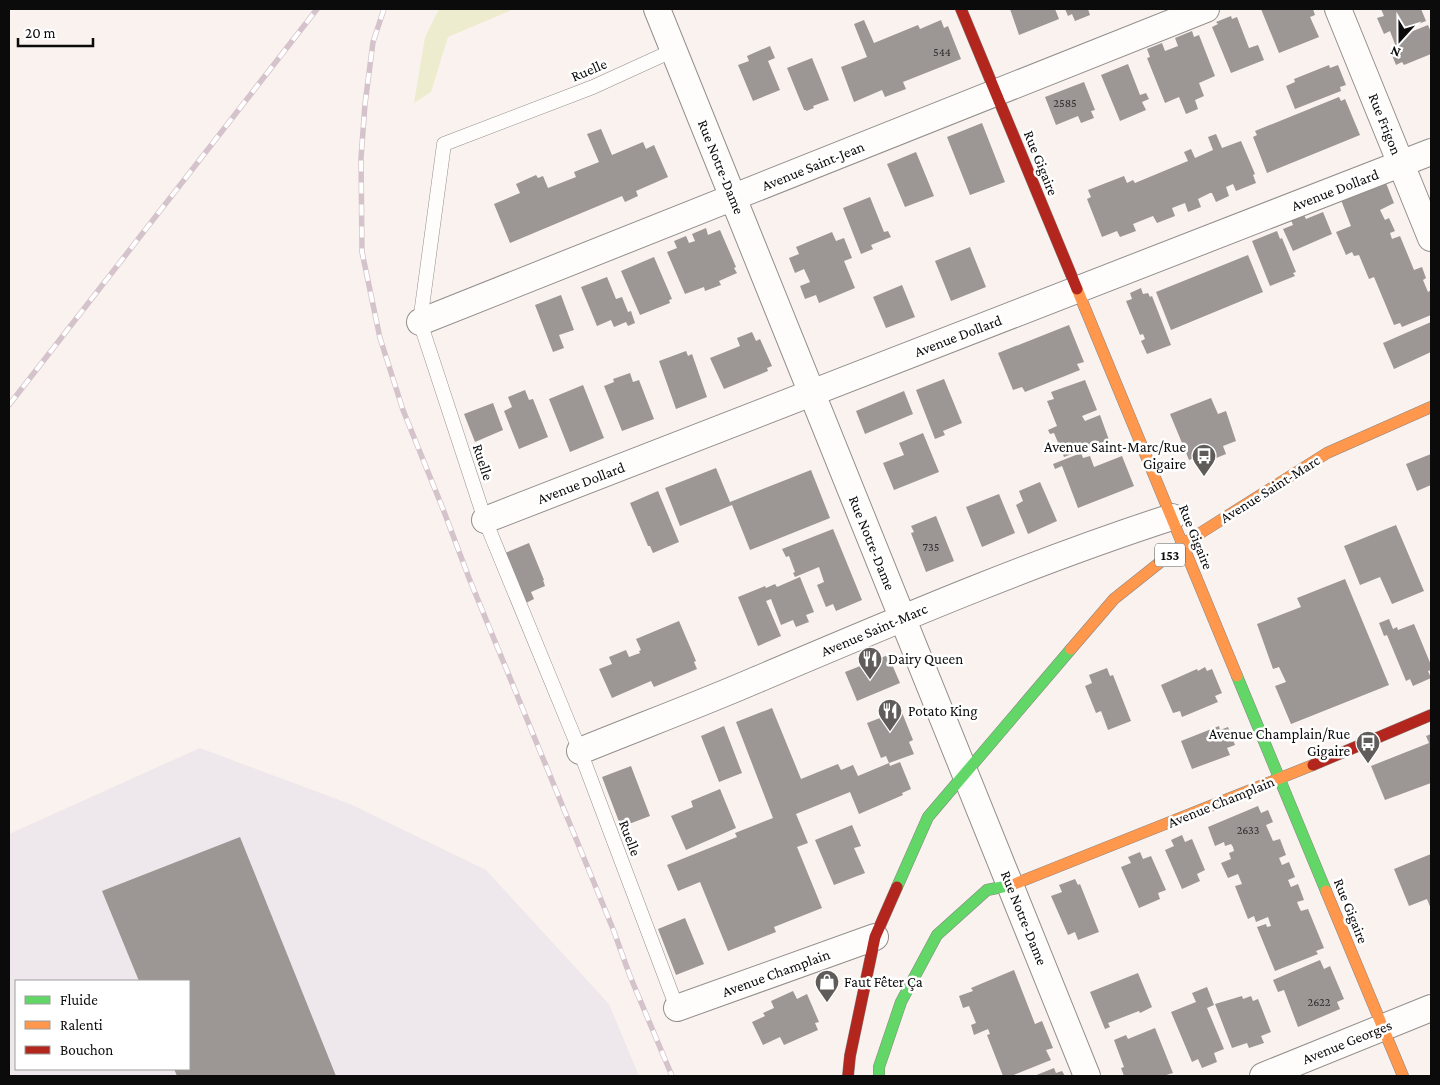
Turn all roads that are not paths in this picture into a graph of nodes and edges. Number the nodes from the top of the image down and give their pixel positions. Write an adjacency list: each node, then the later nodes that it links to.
1 (657, 9): 5 (street, Rue Notre-Dame)
2 (961, 9): 6 (main road, Rue Gigaire)
3 (1206, 9): 6 (street, Avenue Saint-Jean)
4 (1338, 9): 8 (street, Rue Frigon)
5 (674, 50): 9 (street, Rue Notre-Dame); 12 (lane, Ruelle)
6 (996, 92): 9 (street, Avenue Saint-Jean); 11 (main road, Rue Gigaire)
7 (1431, 152): 8 (street, Avenue Dollard)
8 (1401, 164): 10 (street, Rue Frigon); 11 (street, Avenue Dollard)
9 (733, 198): 12 (street, Avenue Saint-Jean); 13 (street, Rue Notre-Dame)
10 (1431, 238)
11 (1077, 290): 13 (street, Avenue Dollard); 15 (main road, Rue Gigaire)
12 (420, 322): 16 (lane, Ruelle)
13 (812, 393): 16 (street, Avenue Dollard); 18 (street, Rue Notre-Dame)
14 (1431, 406): 17 (main road, Avenue Saint-Marc / 153)
15 (1172, 517): 17 (main road, Rue Gigaire); 18 (street, Avenue Saint-Marc)
16 (485, 520): 20 (lane, Ruelle)
17 (1183, 544): 21 (main road, Avenue Saint-Marc / 153); 22 (main road, Rue Gigaire)
18 (902, 617): 20 (street, Avenue Saint-Marc); 21 (street, Rue Notre-Dame)
19 (1431, 715): 22 (main road, Avenue Champlain)
20 (580, 751): 25 (lane, Ruelle)
21 (966, 774): 23 (street, Rue Notre-Dame); 24 (main road, 153)
22 (1280, 778): 23 (main road, Avenue Champlain); 27 (main road, Rue Gigaire)
23 (1010, 886): 29 (main road, Avenue Champlain); 30 (street, Rue Notre-Dame)
24 (875, 937): 25 (street, Avenue Champlain); 28 (main road, 153)
25 (677, 1008)
26 (1431, 1008): 27 (street, Avenue Georges)
27 (1383, 1028): 31 (street, Avenue Georges); 32 (main road, Rue Gigaire)
28 (848, 1076)
29 (879, 1076)
30 (1087, 1076)
31 (1263, 1076)
32 (1403, 1076)

